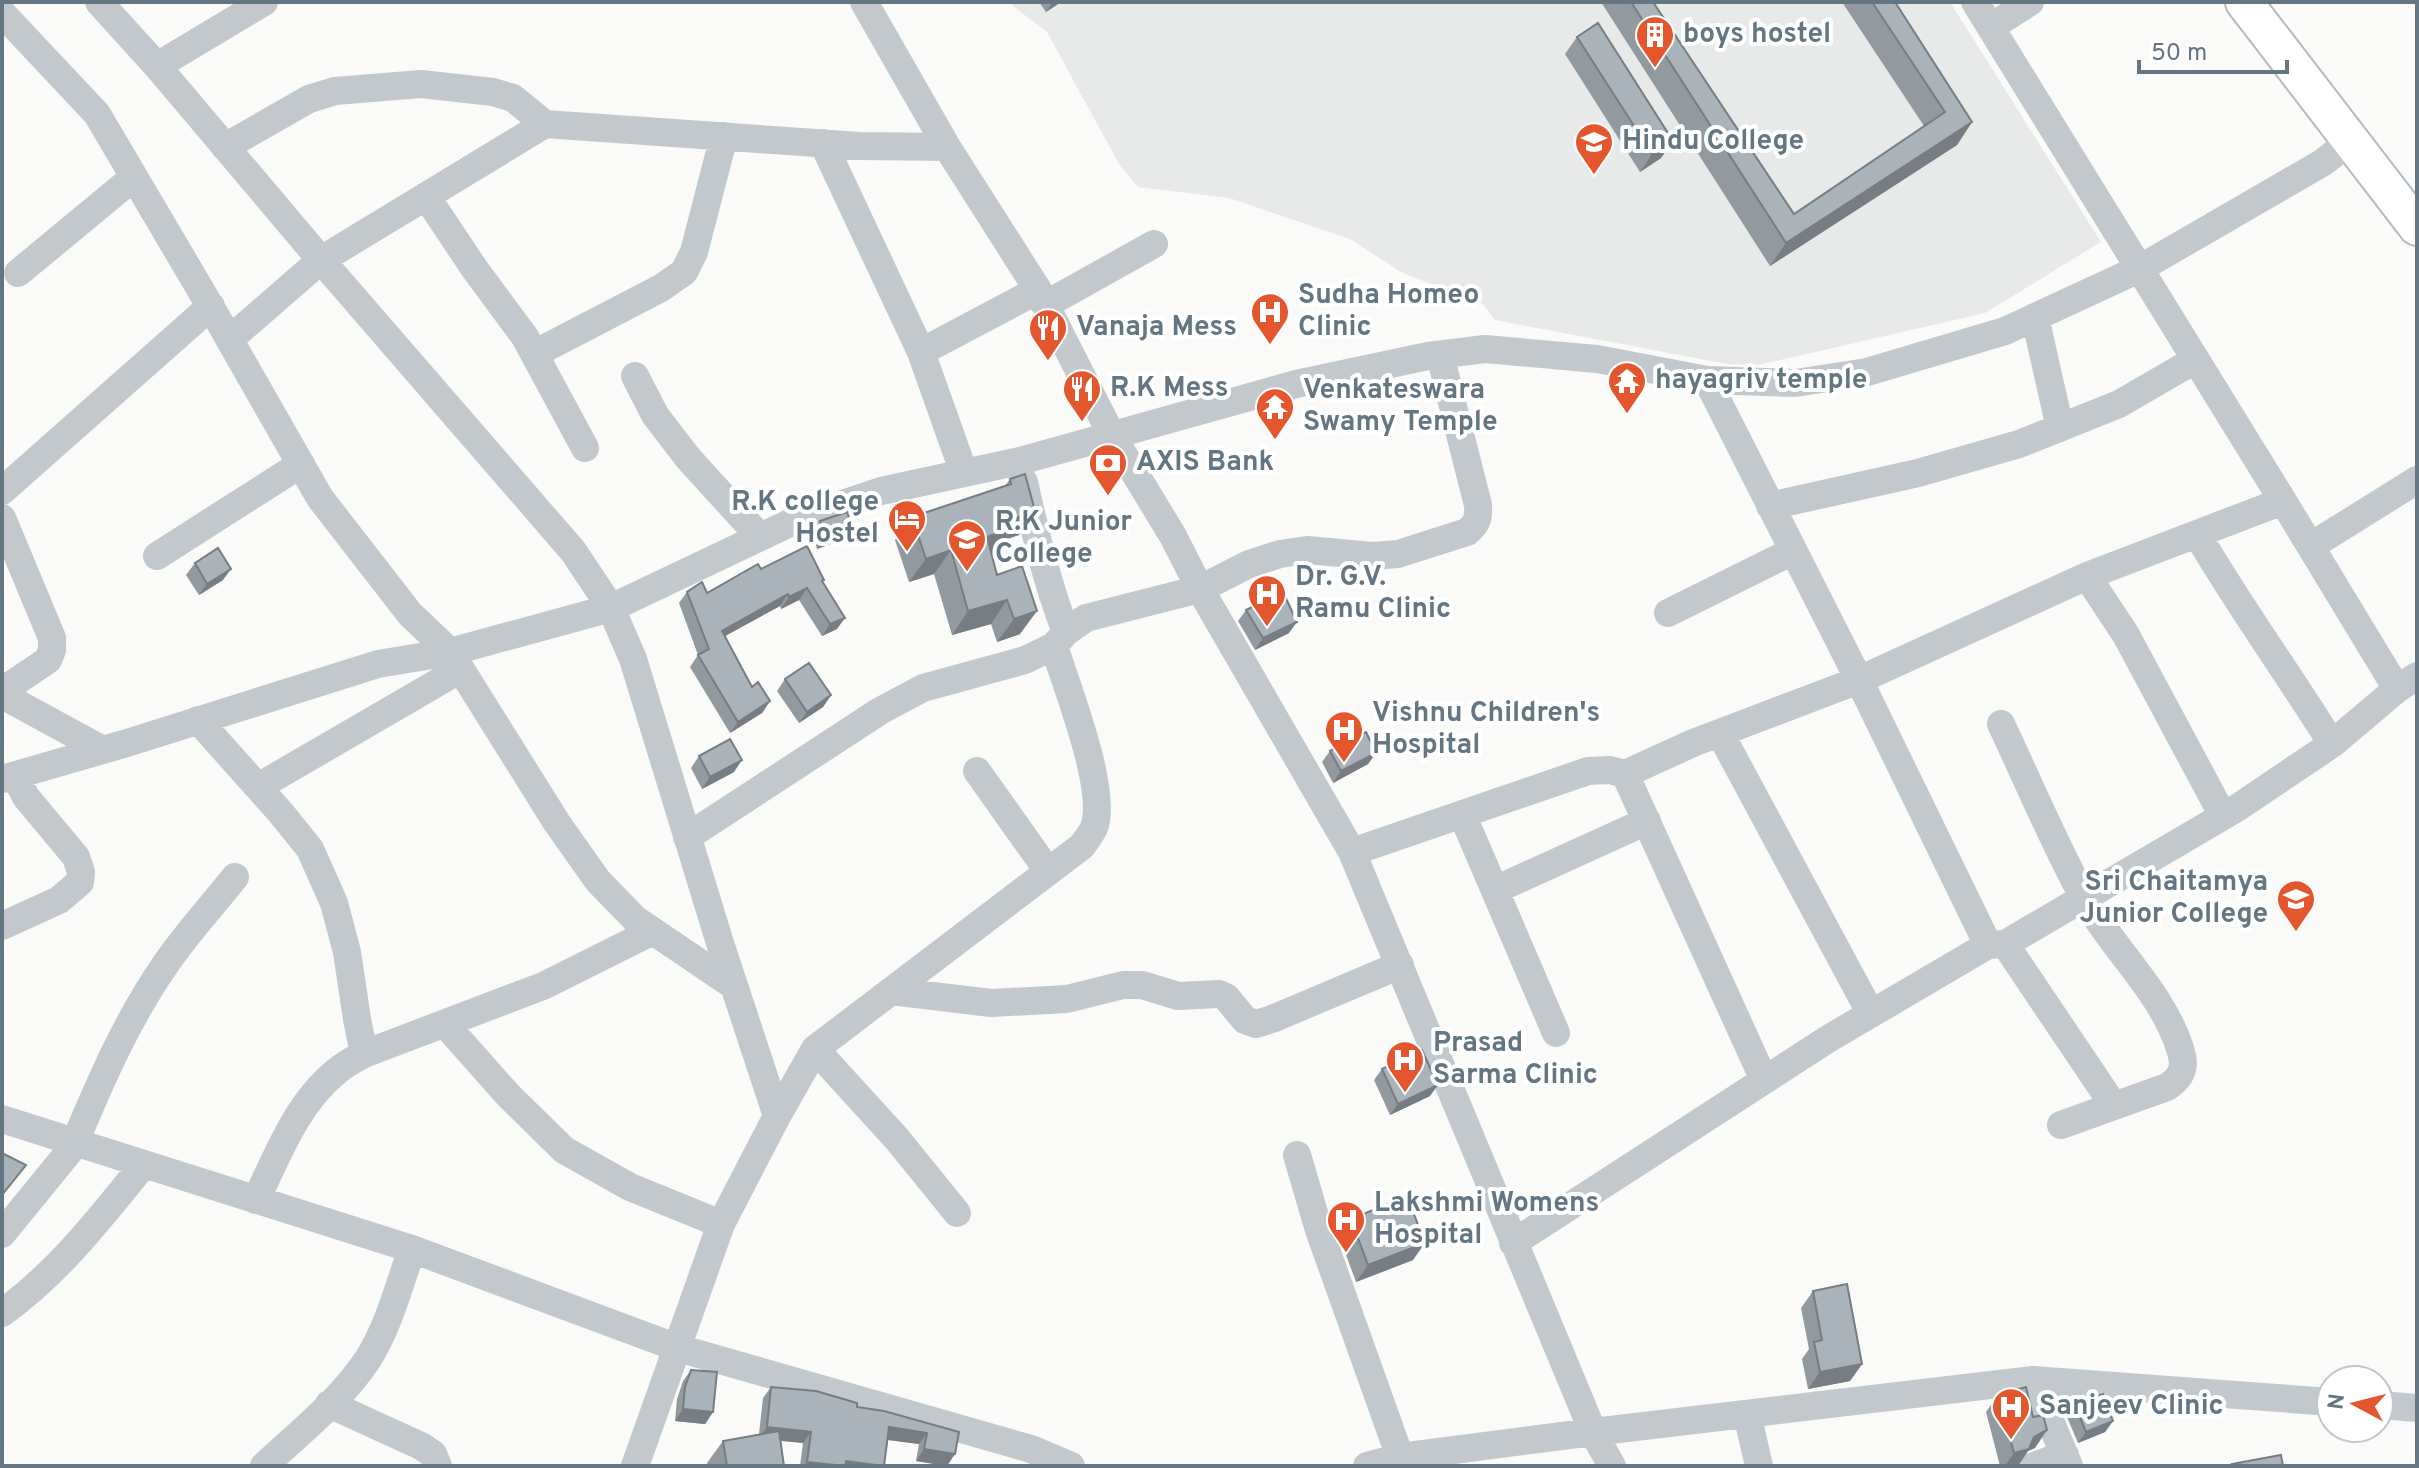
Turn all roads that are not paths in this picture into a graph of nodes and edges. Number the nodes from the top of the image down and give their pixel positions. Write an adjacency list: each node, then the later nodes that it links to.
1 (99, 2): 9 (street)
2 (264, 2): 9 (street)
3 (864, 2): 14 (street)
4 (1975, 2): 8 (street)
5 (2030, 2): 8 (street)
6 (2244, 2): 15 (main road)
7 (2, 13): 16 (street)
8 (1991, 27): 21 (street)
9 (157, 66): 13 (street)
10 (545, 124): 11 (street); 13 (street); 17 (street)
11 (724, 136): 12 (street); 28 (street)
12 (823, 143): 14 (street); 27 (street)
13 (225, 147): 20 (street)
14 (947, 147): 23 (street)
15 (2336, 153): 18 (main road); 21 (street)
16 (134, 177): 22 (street); 24 (street)
17 (426, 196): 20 (street); 28 (street)
18 (2417, 227)
19 (1154, 244): 23 (street)
20 (321, 260): 26 (street); 51 (street)
21 (2139, 269): 25 (street); 30 (street)
22 (18, 273)
23 (1041, 297): 27 (street); 34 (street)
24 (211, 306): 26 (street); 40 (street)
25 (2035, 317): 32 (street); 33 (street)
26 (230, 339): 37 (street)
27 (921, 352): 38 (street)
28 (534, 354): 35 (street)
29 (1440, 355): 32 (street); 34 (street); 50 (street)
30 (2195, 360): 33 (street); 41 (street)
31 (635, 376): 45 (street)
32 (1707, 380): 42 (street)
33 (2060, 428): 42 (street)
34 (1111, 434): 36 (street); 50 (street)
35 (585, 448)
36 (1020, 461): 38 (street); 53 (street)
37 (301, 464): 48 (street); 54 (street)
38 (964, 473): 45 (street)
39 (2417, 480): 46 (street)
40 (2, 491)
41 (2283, 501): 44 (street); 46 (street)
42 (1770, 506): 47 (street)
43 (2, 518): 57 (street)
44 (2197, 534): 49 (street); 61 (street)
45 (760, 537): 51 (street)
46 (2311, 546): 56 (street)
47 (1793, 551): 52 (street); 55 (street)
48 (157, 556)
49 (2087, 576): 55 (street); 68 (street)
50 (1200, 589): 53 (street); 71 (street)
51 (611, 608): 54 (street); 70 (street)
52 (1668, 613)
53 (1060, 639): 70 (street); 72 (street)
54 (456, 660): 58 (street); 66 (street); 77 (street)
55 (1859, 680): 60 (street); 78 (street)
56 (2407, 682): 61 (street)
57 (2, 693): 62 (street)
58 (198, 720): 62 (street); 66 (street)
59 (2001, 724): 75 (street)
60 (1720, 733): 64 (street); 82 (street)
61 (2332, 744): 68 (street)
62 (103, 750): 65 (street)
63 (977, 771): 72 (street)
64 (1625, 774): 67 (street); 69 (street)
65 (8, 777): 76 (street)
66 (258, 787): 86 (street)
67 (1462, 814): 71 (street); 74 (street)
68 (2223, 816): 75 (street)
69 (1647, 821): 74 (street); 87 (street)
70 (687, 837): 80 (street)
71 (1352, 852): 79 (street)
72 (1048, 871): 81 (street)
73 (235, 877): 92 (street)
74 (1495, 890): 84 (street)
75 (2084, 898): 78 (street); 88 (street)
76 (2, 926)
77 (653, 931): 80 (street); 83 (street)
78 (1996, 944): 82 (street); 88 (street)
79 (1400, 965): 81 (street); 99 (street)
80 (734, 986): 89 (street)
81 (891, 991): 85 (street)
82 (1871, 1014): 87 (street)
83 (445, 1024): 86 (street); 97 (street)
84 (1556, 1033)
85 (815, 1049): 89 (street); 96 (street)
86 (364, 1054): 95 (street)
87 (1764, 1080): 99 (street)
88 (2114, 1106): 91 (street)
89 (777, 1116): 97 (street)
90 (2, 1119): 92 (street)
91 (2061, 1125)
92 (76, 1142): 94 (street); 98 (street)
93 (1297, 1155): 111 (street)
94 (144, 1164): 95 (street); 101 (street)
95 (256, 1200): 100 (street)
96 (957, 1213)
97 (721, 1224): 102 (street)
98 (2, 1234)
99 (1513, 1243): 109 (street)
100 (412, 1249): 102 (street); 105 (street)
101 (2, 1313)
102 (678, 1348): 115 (street); 116 (street)
103 (2033, 1380): 104 (street); 108 (street); 112 (street)
104 (2315, 1401)
105 (329, 1404): 113 (street); 114 (street)
106 (2395, 1406): 107 (street)
107 (2417, 1408)
108 (1747, 1414): 109 (street); 119 (street)
109 (1593, 1432): 110 (street); 118 (street)
110 (1522, 1454): 111 (street)
111 (1400, 1457): 117 (street)
112 (2067, 1460): 120 (street)
113 (264, 1466)
114 (438, 1466)
115 (635, 1466)
116 (1071, 1466)
117 (1368, 1466)
118 (1612, 1466)
119 (1759, 1466)
120 (2034, 1466)

